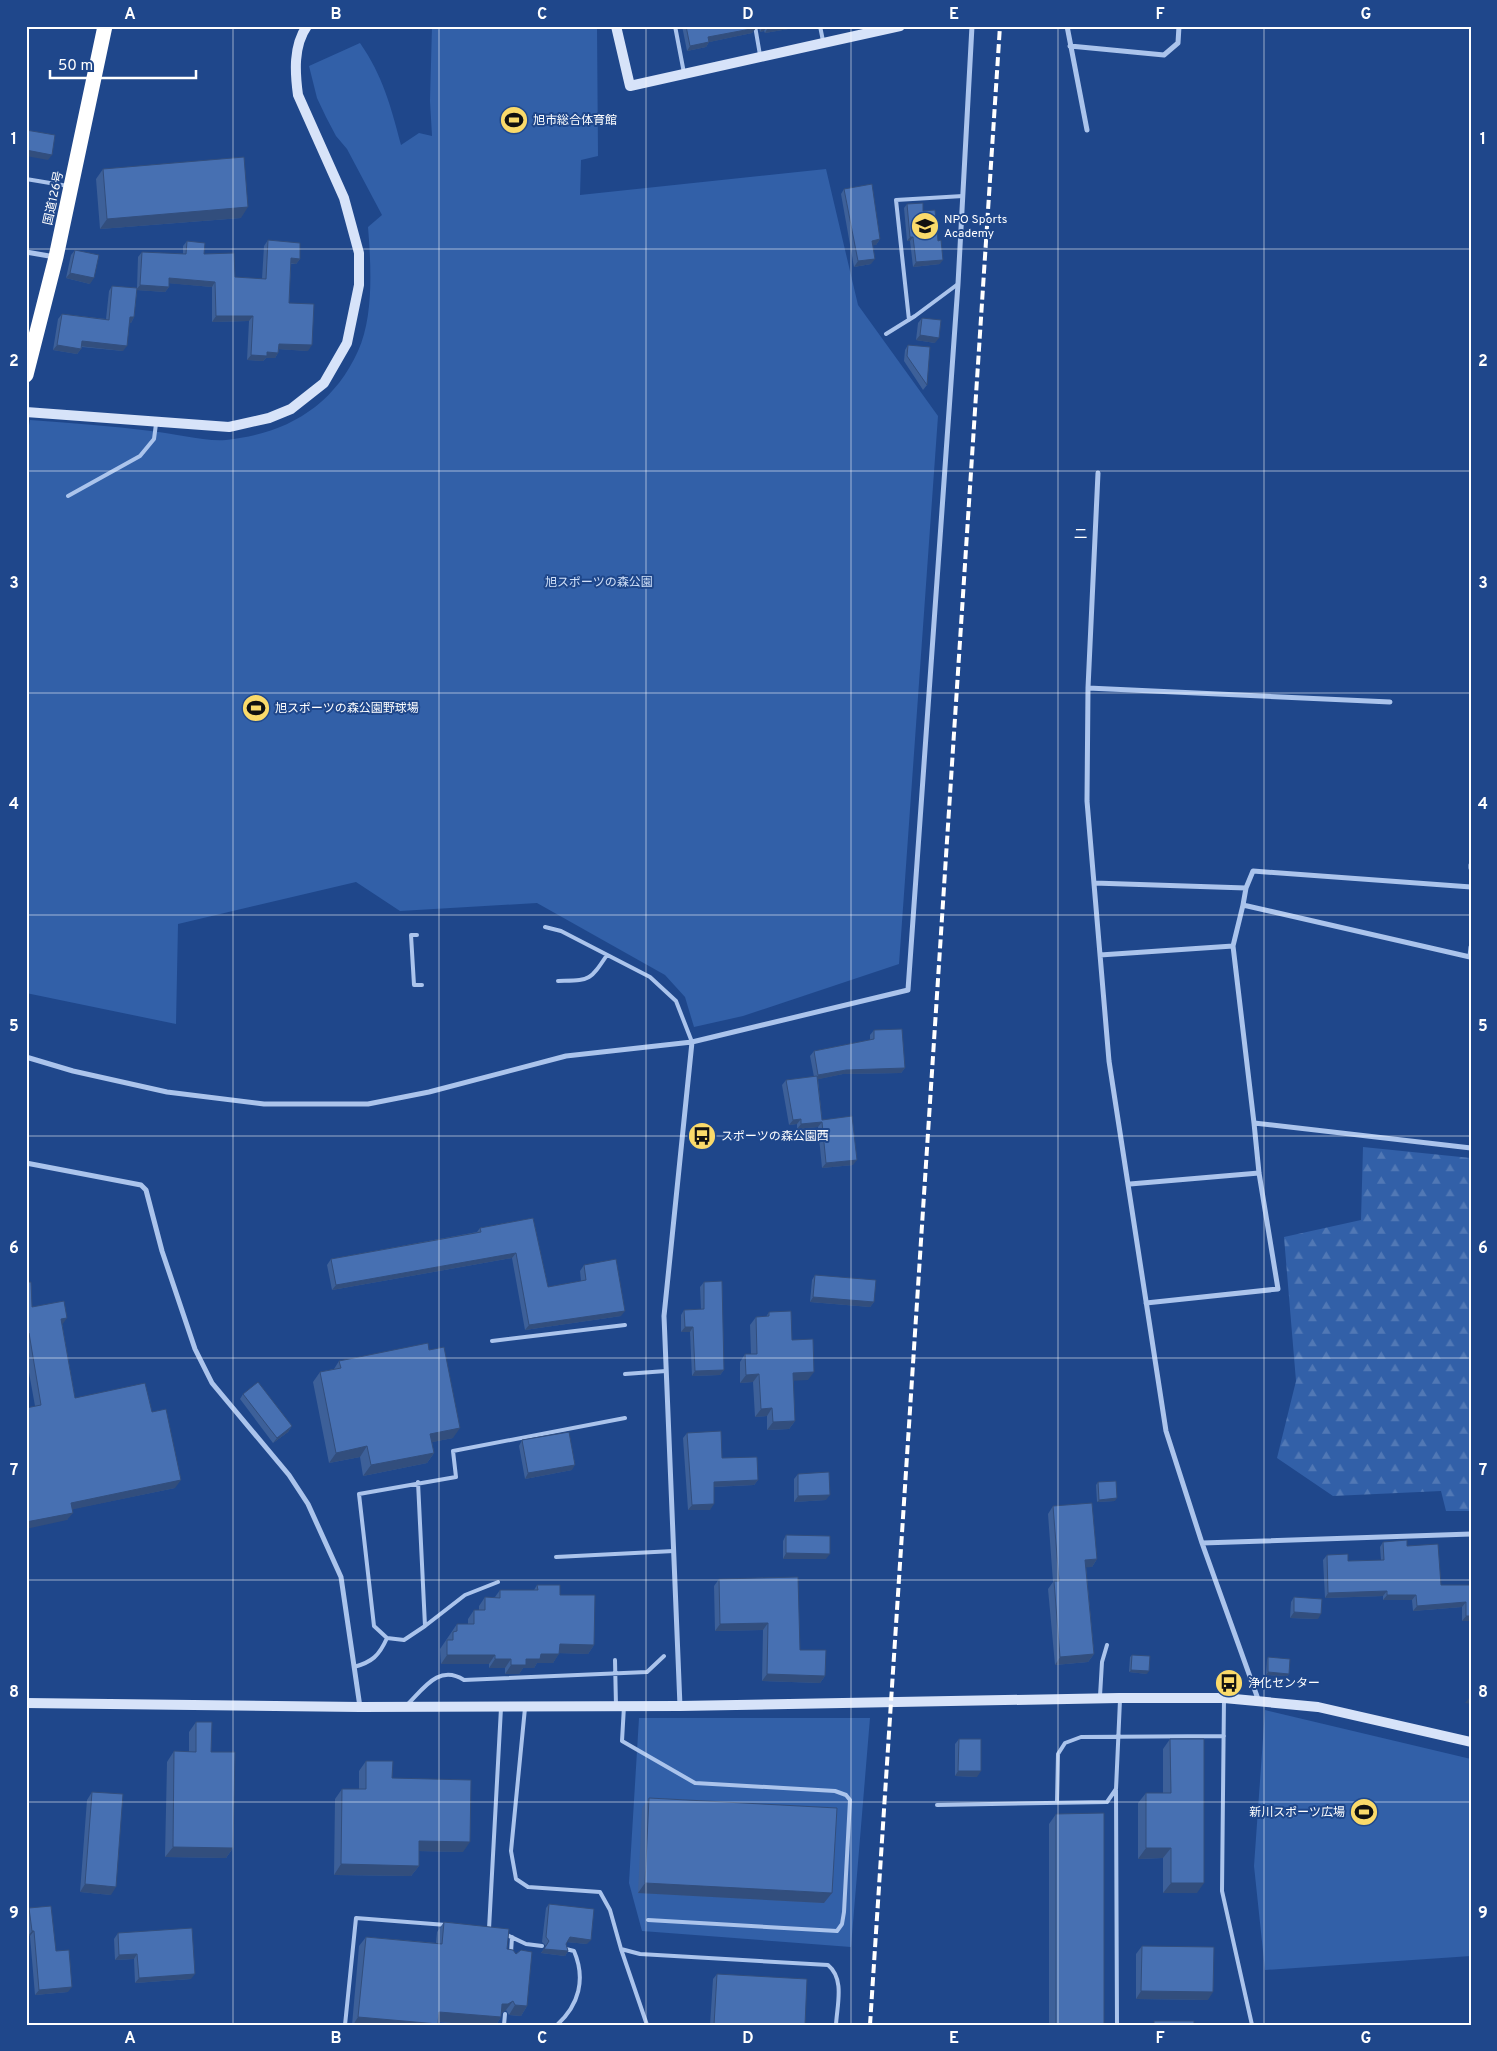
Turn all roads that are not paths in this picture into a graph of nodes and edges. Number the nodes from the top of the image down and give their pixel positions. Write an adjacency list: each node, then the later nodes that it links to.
1 (106, 26): 17 (highway, 国道126号)
2 (307, 26): 26 (street)
3 (616, 26): 14 (street)
4 (675, 26): 14 (lane)
5 (755, 26): 13 (lane)
6 (820, 26): 11 (lane)
7 (900, 26): 11 (street)
8 (972, 26): 18 (street)
9 (1067, 26): 12 (street)
10 (1179, 26): 12 (street)
11 (824, 43): 13 (street)
12 (1070, 46): 15 (street)
13 (761, 57): 14 (street)
14 (684, 74)
15 (1087, 130)
16 (26, 180): 17 (lane)
17 (71, 187): 20 (highway, 国道126号)
18 (963, 196): 21 (street); 22 (lane)
19 (26, 252): 20 (street)
20 (56, 257): 24 (highway, 国道126号)
21 (958, 284): 22 (lane); 43 (street)
22 (909, 320): 23 (lane)
23 (886, 334)
24 (26, 375)
25 (26, 412): 26 (street)
26 (156, 422): 28 (lane)
27 (1098, 473): 29 (street)
28 (68, 496)
29 (1088, 688): 30 (street); 31 (street)
30 (1390, 702)
31 (1094, 883): 33 (street); 39 (street)
32 (1471, 887): 33 (street)
33 (1246, 888): 34 (street)
34 (1242, 905): 37 (street); 38 (street)
35 (545, 927): 40 (lane)
36 (417, 935): 42 (lane)
37 (1233, 946): 39 (street); 45 (street)
38 (1471, 947)
39 (1100, 954): 49 (street)
40 (607, 955): 41 (lane); 43 (lane)
41 (558, 981)
42 (422, 985)
43 (692, 1042): 44 (street); 53 (street)
44 (26, 1057)
45 (1254, 1123): 46 (street); 48 (street)
46 (1471, 1148)
47 (26, 1163): 67 (street)
48 (1259, 1173): 49 (street); 50 (street)
49 (1130, 1184): 50 (street)
50 (1146, 1303): 58 (street)
51 (625, 1326): 52 (lane)
52 (492, 1341)
53 (666, 1371): 54 (lane); 59 (street)
54 (625, 1374)
55 (625, 1418): 56 (lane)
56 (418, 1482): 62 (lane); 63 (lane)
57 (1471, 1534): 58 (street)
58 (1202, 1544): 72 (street)
59 (674, 1552): 60 (lane); 77 (street)
60 (556, 1557)
61 (498, 1582): 62 (lane)
62 (426, 1626): 63 (lane)
63 (387, 1638): 67 (lane)
64 (1108, 1645): 69 (lane)
65 (664, 1656): 68 (lane)
66 (615, 1660): 68 (lane)
67 (354, 1667): 78 (street)
68 (615, 1674): 76 (lane); 79 (lane)
69 (1100, 1698): 70 (street); 77 (street)
70 (1120, 1698): 71 (street); 81 (lane)
71 (1224, 1698): 72 (street); 80 (lane)
72 (1258, 1700): 82 (street)
73 (26, 1704): 78 (street)
74 (501, 1706): 75 (street); 79 (street); 88 (lane)
75 (525, 1706): 76 (street); 91 (lane)
76 (620, 1706): 77 (street); 86 (lane)
77 (680, 1706)
78 (360, 1707): 79 (street)
79 (405, 1707)
80 (1224, 1736): 81 (lane); 100 (lane)
81 (1120, 1738): 83 (lane); 84 (lane)
82 (1471, 1742)
83 (1116, 1789): 84 (lane); 99 (lane)
84 (1056, 1803): 85 (lane)
85 (937, 1805)
86 (648, 1920)
87 (450, 1926): 94 (lane)
88 (512, 1937): 89 (lane); 92 (lane)
89 (542, 1946)
90 (566, 1949): 96 (lane)
91 (621, 1949): 97 (lane); 98 (lane)
92 (510, 1960)
93 (505, 2014): 95 (lane)
94 (345, 2025)
95 (504, 2025)
96 (557, 2025)
97 (648, 2025)
98 (836, 2025)
99 (1118, 2025)
100 (1252, 2025)

